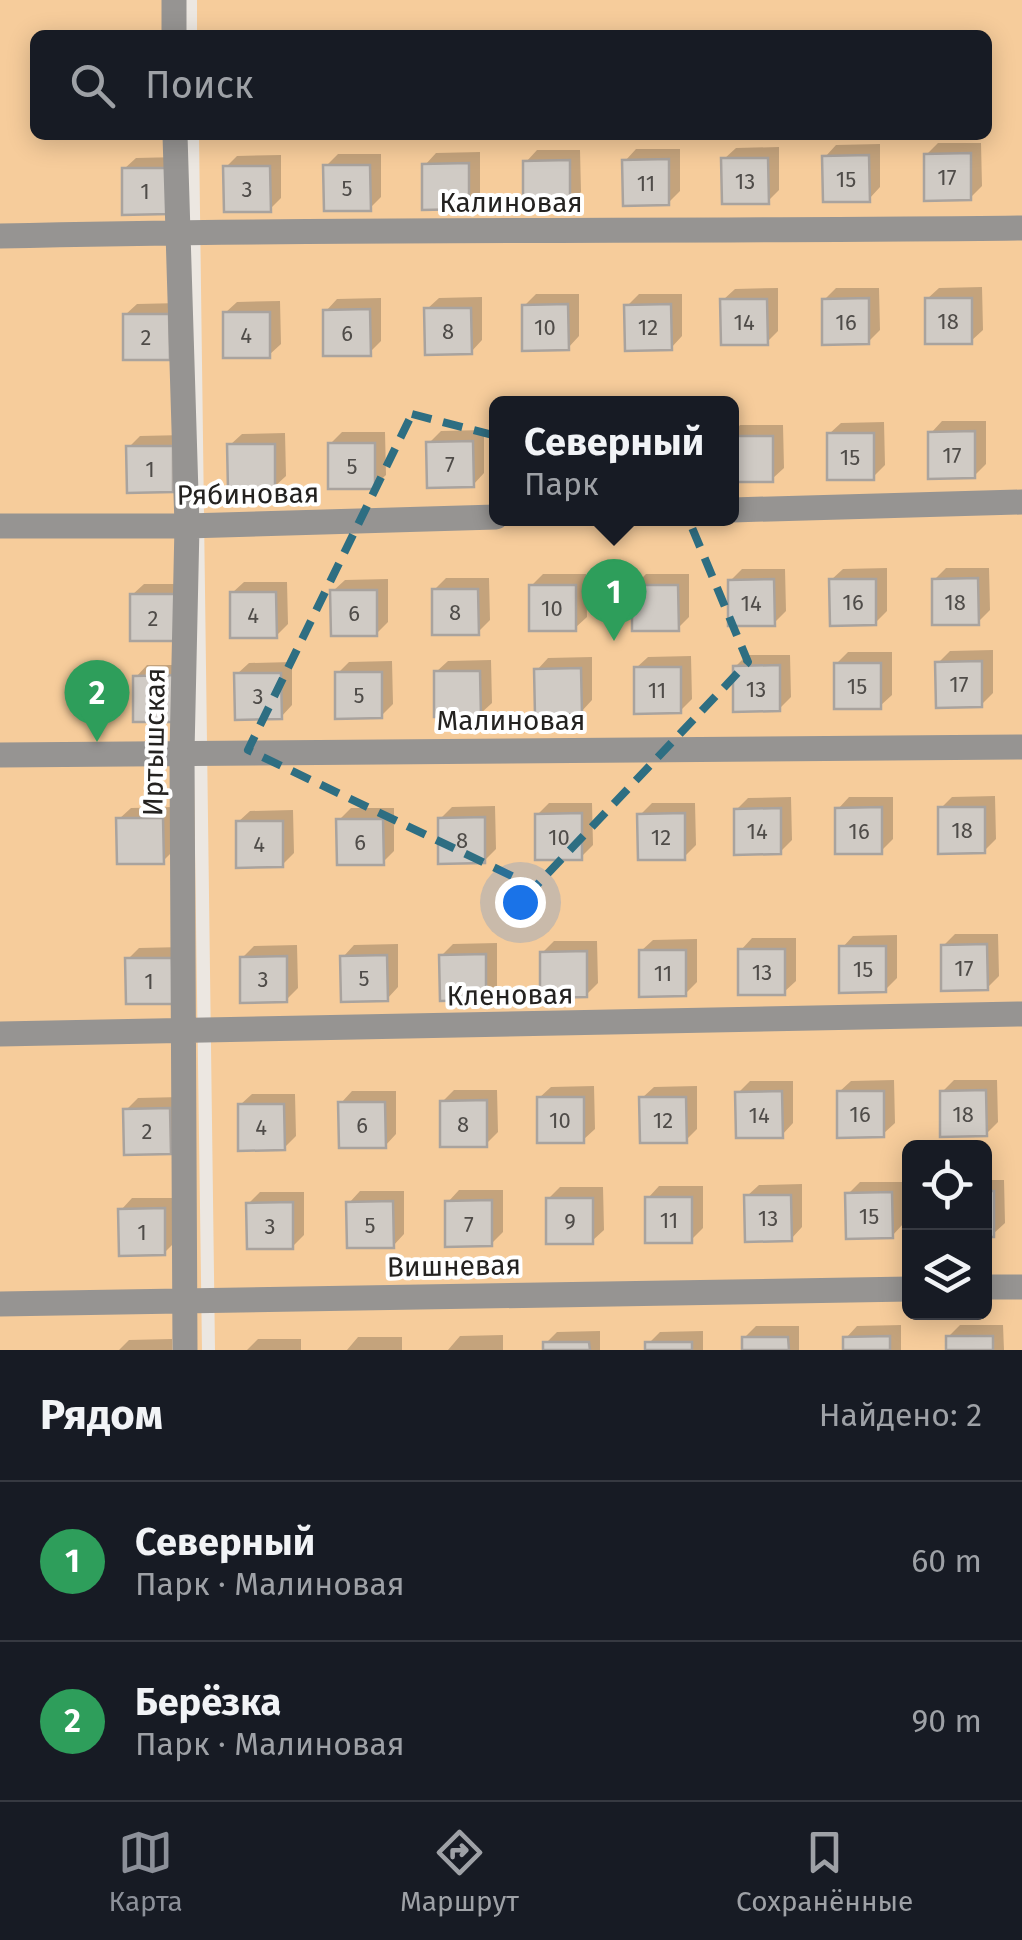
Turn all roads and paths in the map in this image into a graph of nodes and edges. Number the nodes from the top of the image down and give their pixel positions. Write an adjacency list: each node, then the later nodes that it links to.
1 (174, 0): 2 (street)
2 (174, 30)
3 (175, 140): 5 (street, Иртышская)
4 (1022, 228): 5 (street, Калиновая)
5 (176, 232): 6 (street, Калиновая); 11 (street, Иртышская)
6 (0, 236)
7 (1022, 502): 8 (street)
8 (739, 510)
9 (489, 517): 11 (street, Рябиновая)
10 (0, 526): 11 (street, Рябиновая)
11 (187, 526): 13 (street, Иртышская)
12 (1022, 747): 13 (street, Малиновая)
13 (182, 752): 14 (street, Малиновая); 16 (street, Иртышская)
14 (0, 755)
15 (1022, 1014): 16 (street, Кленовая)
16 (184, 1032): 17 (street, Кленовая); 21 (street, Иртышская)
17 (0, 1034)
18 (1022, 1287): 20 (street)
19 (902, 1288): 21 (street, Вишневая)
20 (992, 1288)
21 (186, 1300): 22 (street, Вишневая); 23 (street, Иртышская)
22 (0, 1304)
23 (185, 1350)

